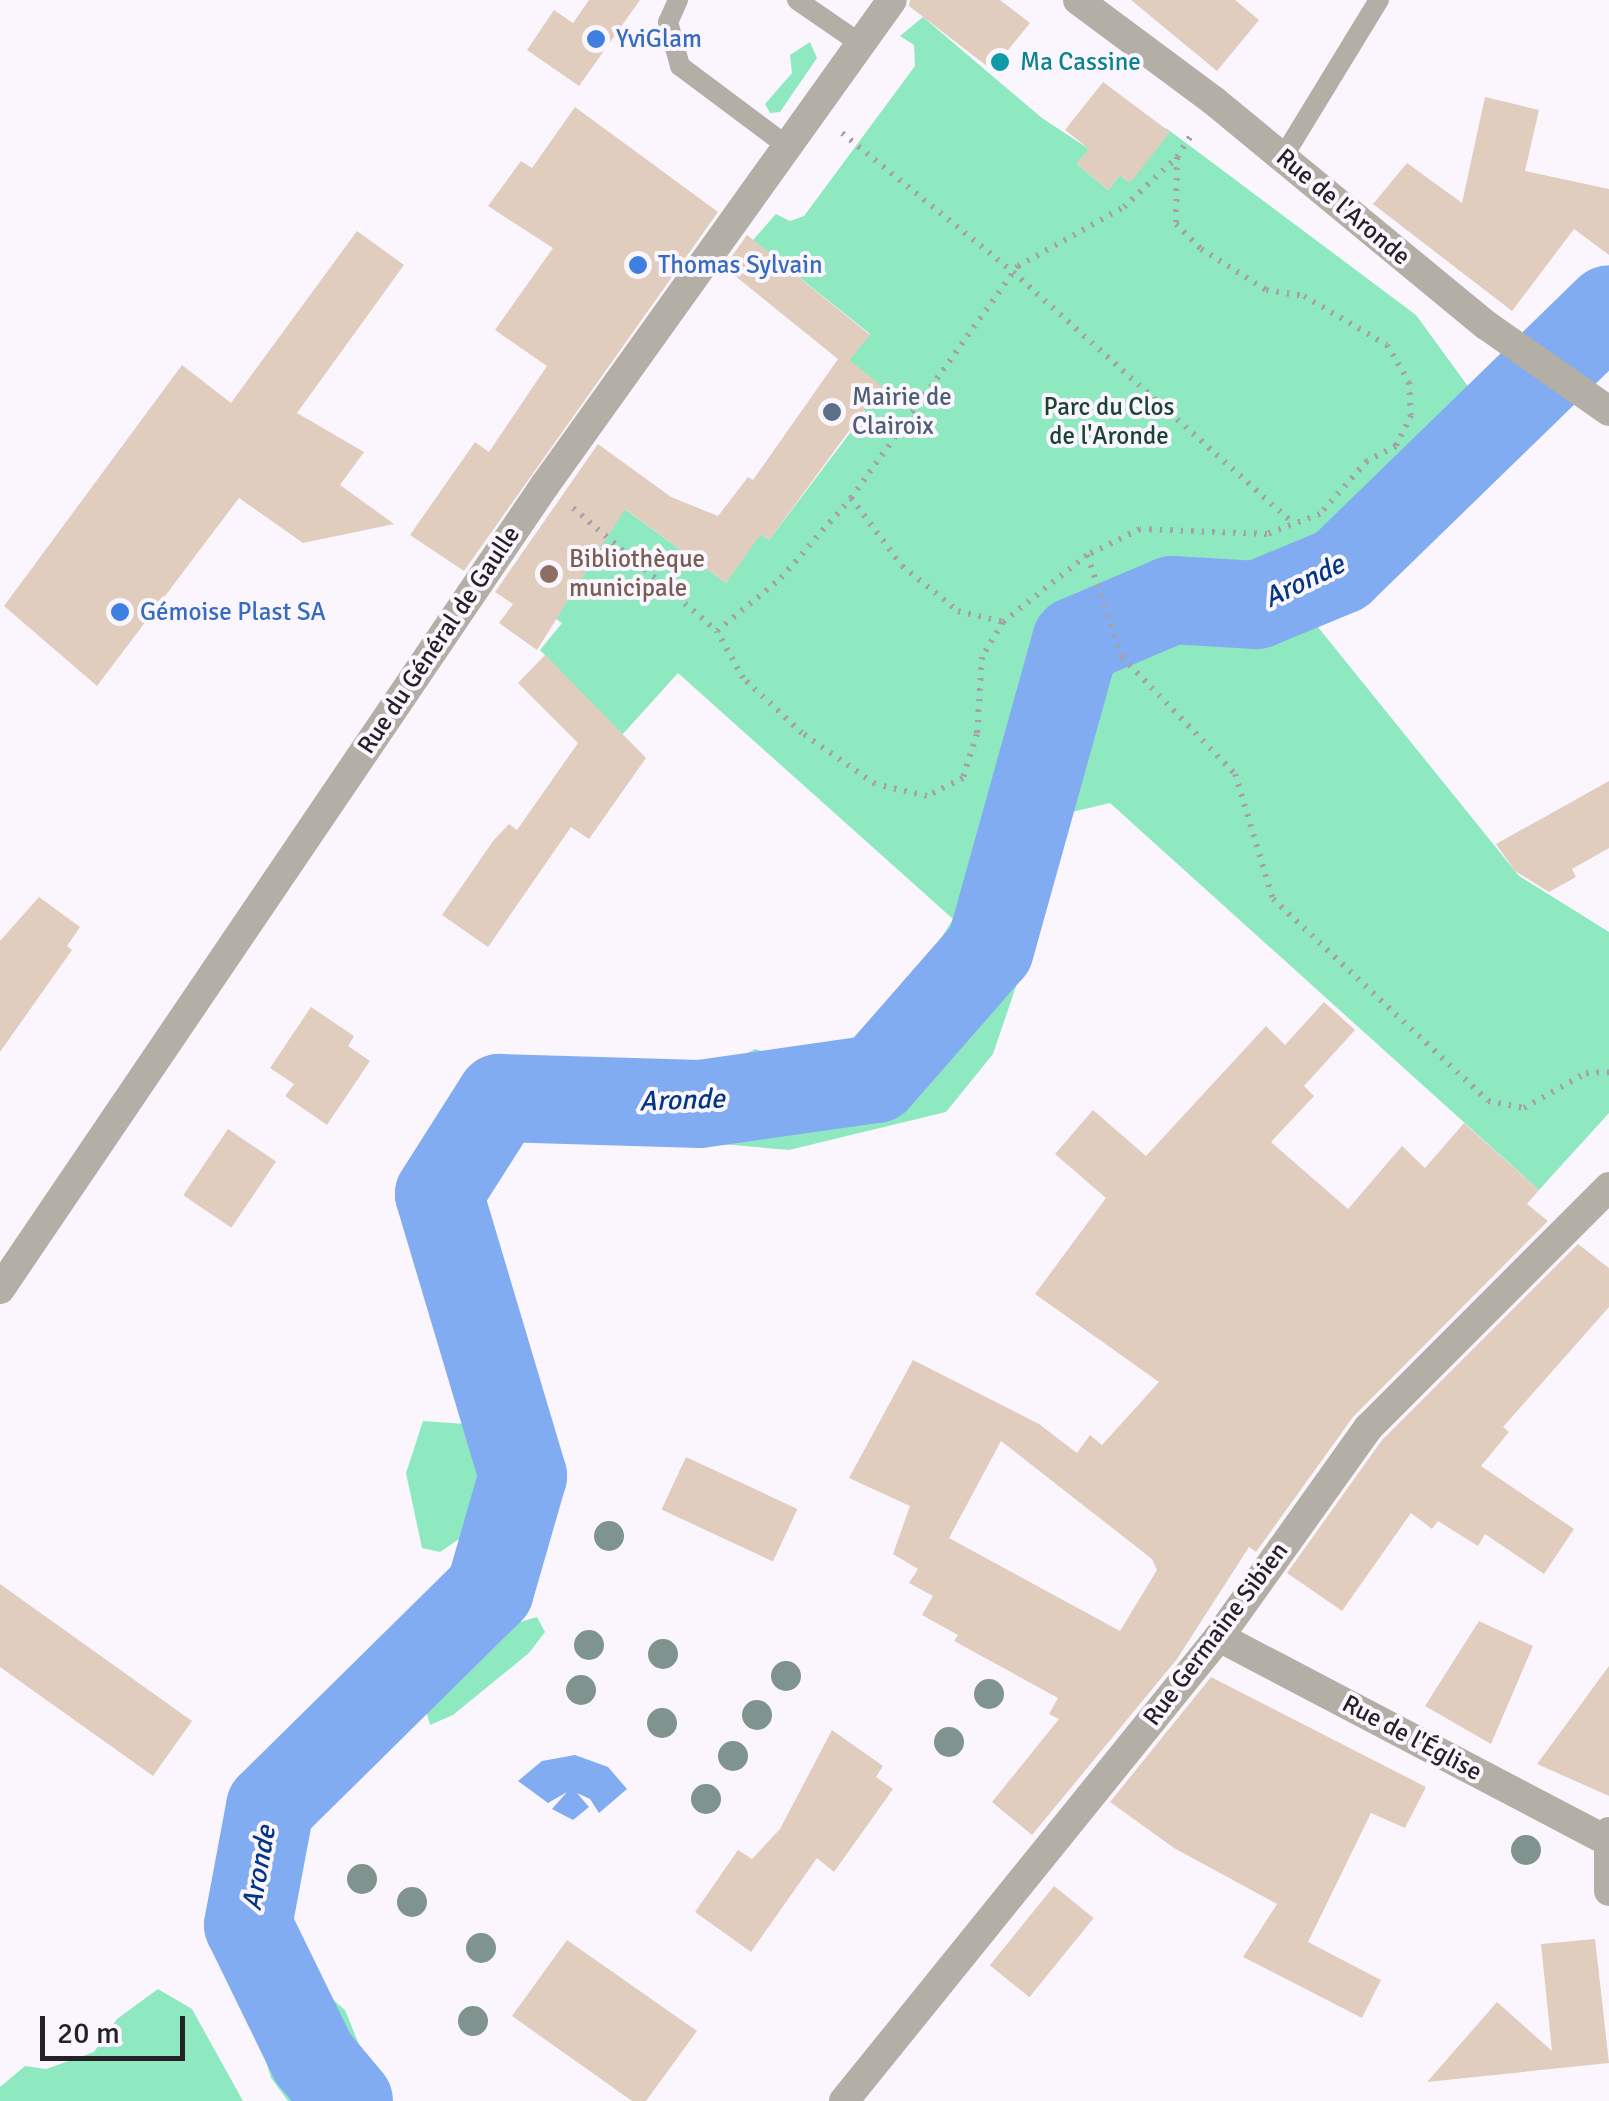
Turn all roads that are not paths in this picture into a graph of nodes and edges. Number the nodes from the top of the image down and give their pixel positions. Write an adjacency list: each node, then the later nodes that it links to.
1 (678, 0): 7 (lane)
2 (797, 0): 6 (lane)
3 (892, 0): 6 (street, Rue du Général de Gaulle)
4 (1078, 0): 8 (street, Rue de l'Aronde)
5 (1379, 0): 8 (lane)
6 (861, 44): 7 (street, Rue du Général de Gaulle)
7 (787, 146): 11 (street, Rue du Général de Gaulle)
8 (1283, 156): 9 (street, Rue de l'Aronde)
9 (1608, 410)
10 (1609, 1187): 12 (street, Rue Germaine Sibien)
11 (0, 1289)
12 (1219, 1637): 13 (street, Rue de l'Église); 15 (street, Rue Germaine Sibien)
13 (1607, 1835): 14 (street)
14 (1609, 1891)
15 (844, 2101)

